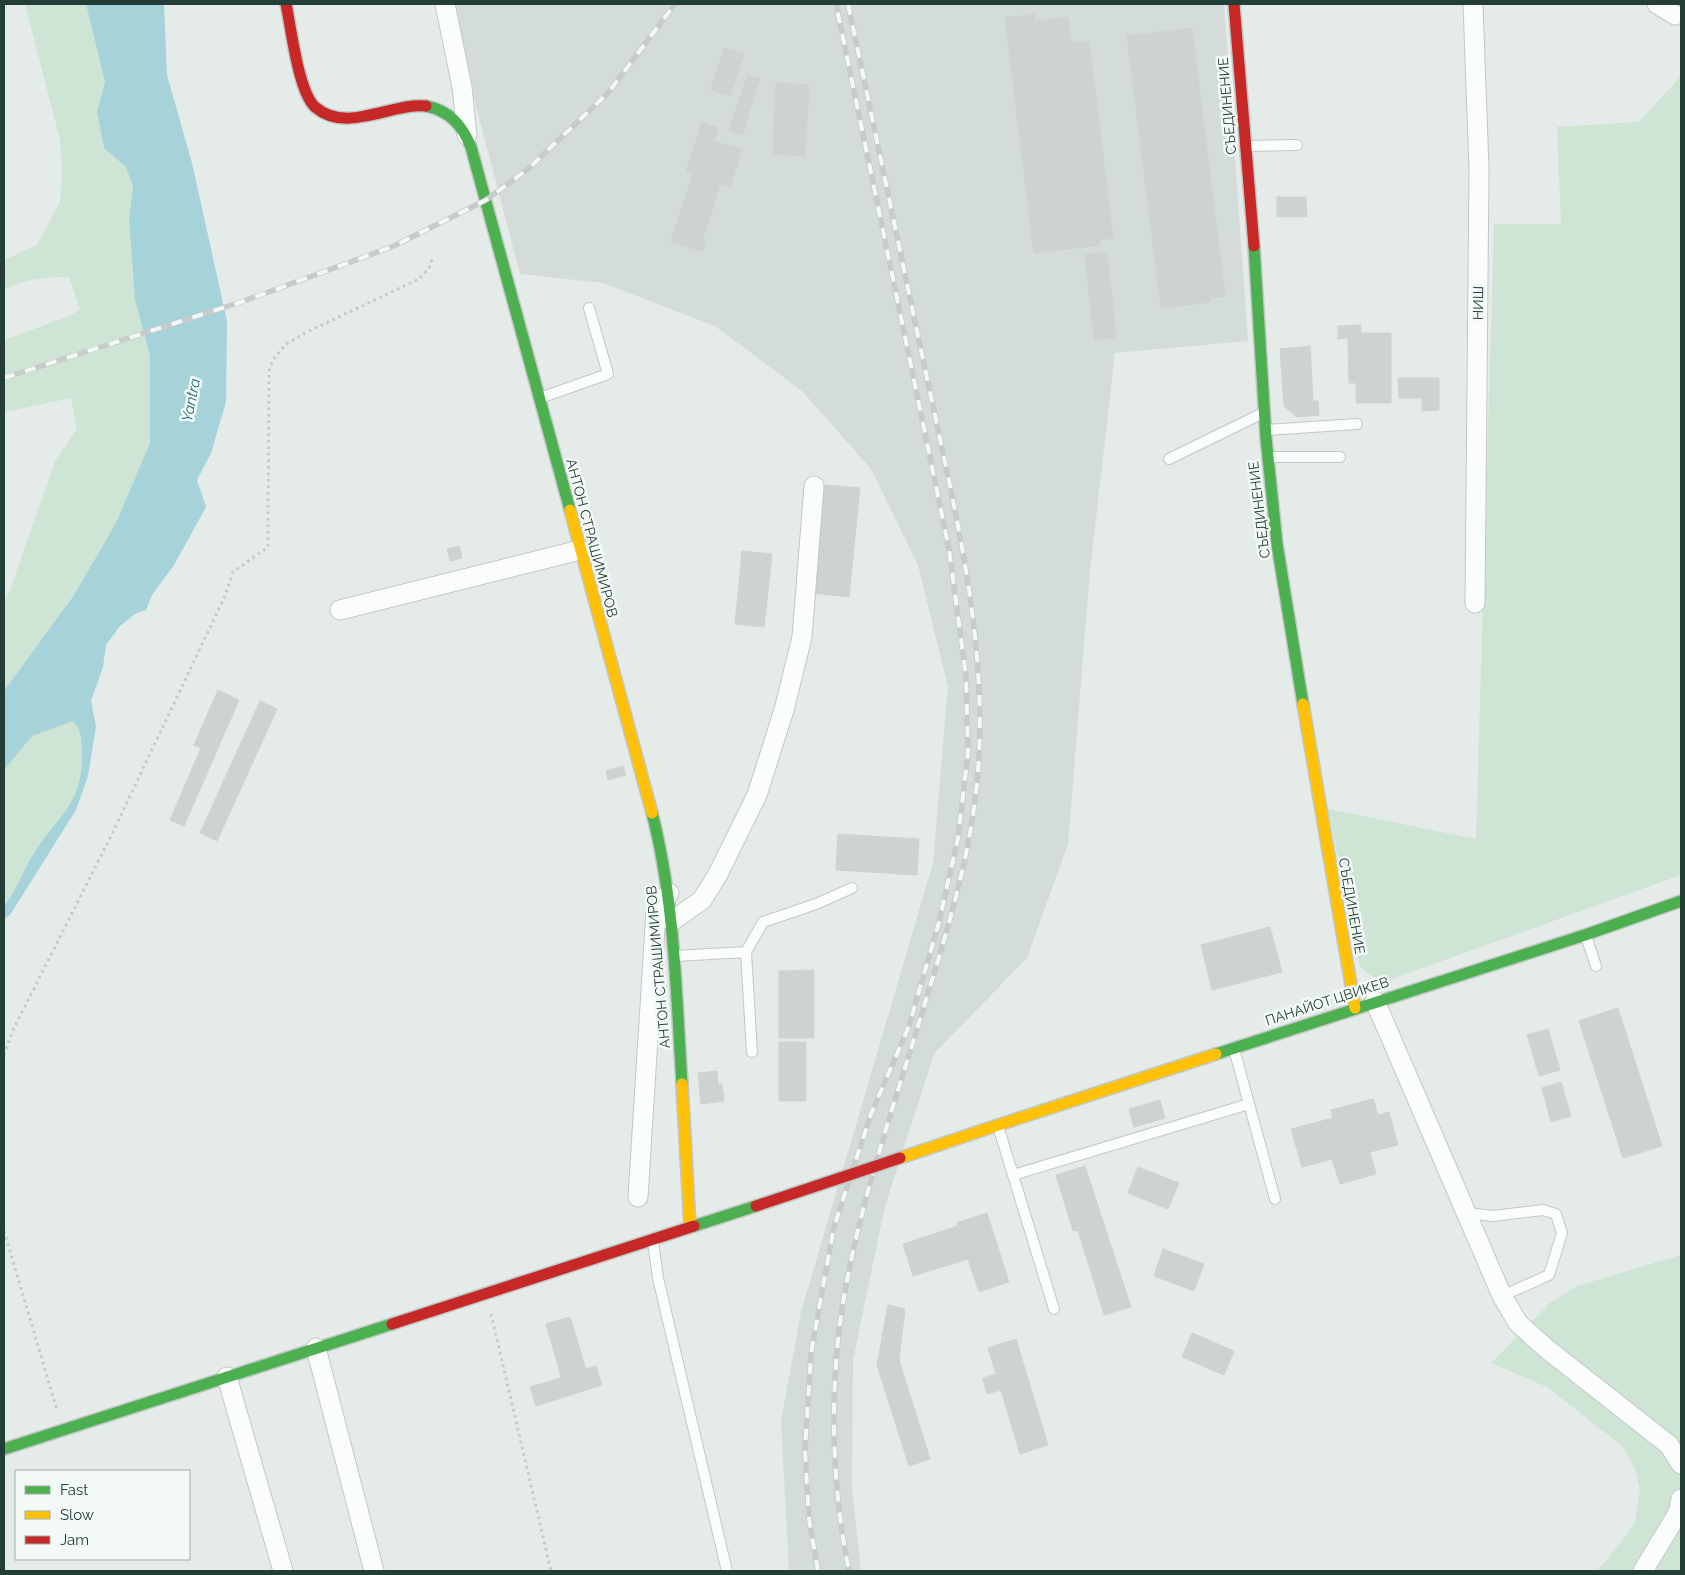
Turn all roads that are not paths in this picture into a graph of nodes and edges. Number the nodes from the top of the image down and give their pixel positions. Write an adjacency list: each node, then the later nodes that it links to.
1 (286, 4): 7 (main road, АНТОН СТРАШИМИРОВ)
2 (444, 4): 7 (street)
3 (1234, 4): 9 (main road, СЪЕДИНЕНИЕ)
4 (1473, 4): 20 (street, НИШ)
5 (1657, 4): 6 (street)
6 (1675, 15)
7 (468, 138): 11 (main road, АНТОН СТРАШИМИРОВ)
8 (1297, 145): 9 (lane)
9 (1246, 146): 12 (main road, СЪЕДИНЕНИЕ)
10 (589, 308): 11 (lane)
11 (539, 398): 19 (main road, АНТОН СТРАШИМИРОВ)
12 (1264, 413): 14 (main road, СЪЕДИНЕНИЕ); 17 (lane)
13 (1357, 424): 14 (lane)
14 (1265, 430): 15 (main road, СЪЕДИНЕНИЕ)
15 (1267, 457): 16 (lane); 31 (main road, СЪЕДИНЕНИЕ)
16 (1340, 457)
17 (1169, 459)
18 (814, 486): 25 (street)
19 (580, 550): 21 (street); 23 (main road, АНТОН СТРАШИМИРОВ)
20 (1475, 603)
21 (340, 610)
22 (852, 888): 27 (lane)
23 (669, 894): 25 (main road, АНТОН СТРАШИМИРОВ); 37 (street)
24 (1681, 901): 26 (main road, ПАНАЙОТ ЦВИКЕВ)
25 (672, 921): 28 (main road, АНТОН СТРАШИМИРОВ)
26 (1585, 935): 29 (lane); 30 (main road, ПАНАЙОТ ЦВИКЕВ)
27 (746, 952): 28 (lane); 33 (lane)
28 (674, 956): 40 (main road, АНТОН СТРАШИМИРОВ)
29 (1596, 966)
30 (1375, 1001): 31 (main road, ПАНАЙОТ ЦВИКЕВ); 39 (street)
31 (1355, 1008): 32 (main road, ПАНАЙОТ ЦВИКЕВ)
32 (1234, 1048): 34 (lane); 35 (main road, ПАНАЙОТ ЦВИКЕВ)
33 (752, 1052)
34 (1249, 1104): 36 (lane); 38 (lane)
35 (998, 1125): 36 (lane); 40 (main road, ПАНАЙОТ ЦВИКЕВ, bridge)
36 (1013, 1175): 43 (lane)
37 (638, 1197)
38 (1275, 1199)
39 (1468, 1214): 42 (street); 42 (lane)
40 (690, 1227): 41 (main road, ПАНАЙОТ ЦВИКЕВ)
41 (652, 1239): 44 (main road, ПАНАЙОТ ЦВИКЕВ); 52 (lane)
42 (1502, 1296): 46 (street)
43 (1054, 1309)
44 (316, 1348): 45 (main road, ПАНАЙОТ ЦВИКЕВ); 51 (street)
45 (227, 1377): 47 (main road, ПАНАЙОТ ЦВИКЕВ); 50 (street)
46 (1675, 1447): 48 (street)
47 (4, 1449)
48 (1681, 1464)
49 (1681, 1499): 53 (street)
50 (283, 1571)
51 (374, 1571)
52 (727, 1571)
53 (1643, 1571)

